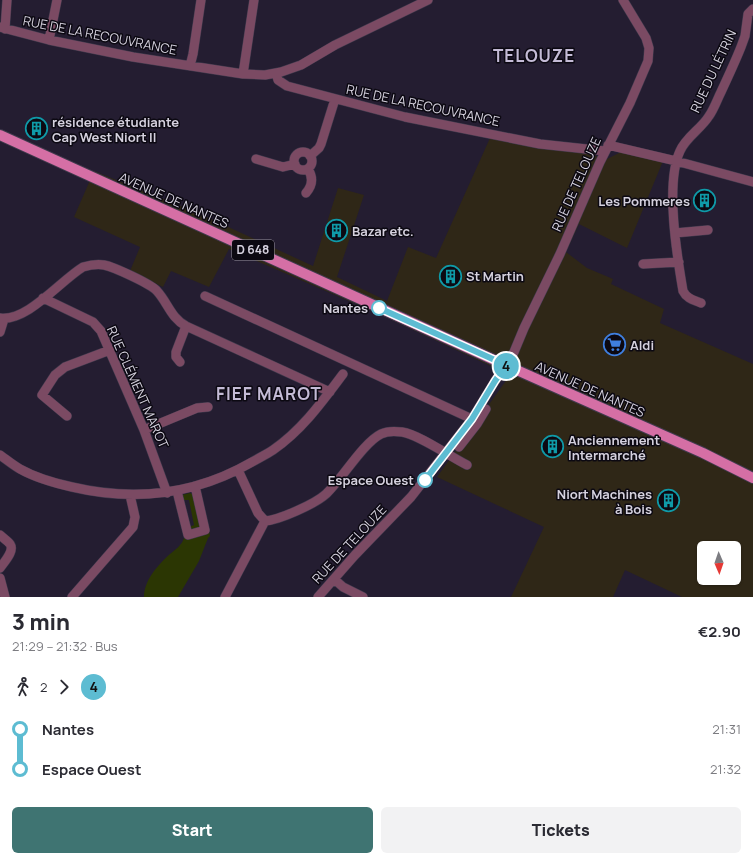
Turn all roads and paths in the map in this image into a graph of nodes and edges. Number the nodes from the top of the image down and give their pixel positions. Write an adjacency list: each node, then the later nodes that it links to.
1 (7, 0): 8 (street)
2 (57, 0): 9 (street)
3 (201, 0): 10 (street)
4 (254, 0): 11 (street)
5 (428, 0): 12 (street)
6 (623, 0): 15 (street, RUE DE TELOUZE)
7 (753, 9): 18 (street, RUE DU LÉTRIN)
8 (3, 28): 9 (street, RUE DE LA RECOUVRANCE)
9 (49, 40): 10 (street, RUE DE LA RECOUVRANCE)
10 (190, 66): 11 (street, RUE DE LA RECOUVRANCE)
11 (243, 74): 12 (street, RUE DE LA RECOUVRANCE)
12 (276, 74): 13 (street, RUE DE LA RECOUVRANCE)
13 (334, 99): 15 (street, RUE DE LA RECOUVRANCE); 16 (street)
14 (0, 136): 35 (main road, AVENUE DE NANTES / D 648)
15 (607, 148): 18 (street, RUE DE LA RECOUVRANCE); 35 (street, RUE DE TELOUZE)
16 (310, 156): 19 (street); 20 (street)
17 (256, 159): 19 (street)
18 (676, 161): 21 (street, RUE DE LA RECOUVRANCE); 24 (street, RUE DU LÉTRIN)
19 (295, 164): 20 (street)
20 (308, 168): 22 (street)
21 (753, 182)
22 (306, 193)
23 (708, 230): 24 (street)
24 (675, 233): 25 (street, RUE DU LÉTRIN)
25 (679, 262): 26 (street); 29 (street, RUE DU LÉTRIN)
26 (643, 264)
27 (205, 296): 41 (street)
28 (43, 298): 30 (street); 31 (street); 33 (street, RUE CLÉMENT MAROT)
29 (702, 303)
30 (2, 318): 32 (street)
31 (186, 326): 34 (street); 38 (street)
32 (0, 332)
33 (110, 350): 40 (street); 42 (street, RUE CLÉMENT MAROT)
34 (180, 362)
35 (506, 365): 37 (street, RUE DE TELOUZE); 47 (main road, AVENUE DE NANTES / D 648)
36 (343, 374): 38 (street)
37 (498, 378): 41 (street, RUE DE TELOUZE); 43 (street, RUE DE TELOUZE)
38 (330, 392): 46 (street)
39 (208, 407): 42 (street)
40 (67, 416)
41 (472, 419): 43 (street, RUE DE TELOUZE)
42 (144, 430): 50 (street, RUE CLÉMENT MAROT)
43 (446, 454): 45 (street); 52 (street); 56 (street, RUE DE TELOUZE)
44 (0, 455): 51 (street)
45 (466, 465)
46 (238, 470): 48 (street); 52 (street)
47 (753, 478)
48 (195, 486): 49 (street); 49 (street)
49 (178, 491): 50 (street)
50 (167, 492): 51 (street)
51 (130, 495): 59 (street)
52 (265, 521): 60 (street)
53 (0, 535): 54 (street)
54 (0, 568)
55 (0, 578): 58 (street)
56 (334, 579): 57 (street); 61 (street, RUE DE TELOUZE)
57 (352, 595): 62 (street)
58 (5, 597)
59 (72, 597)
60 (225, 597)
61 (318, 597)
62 (362, 597)

